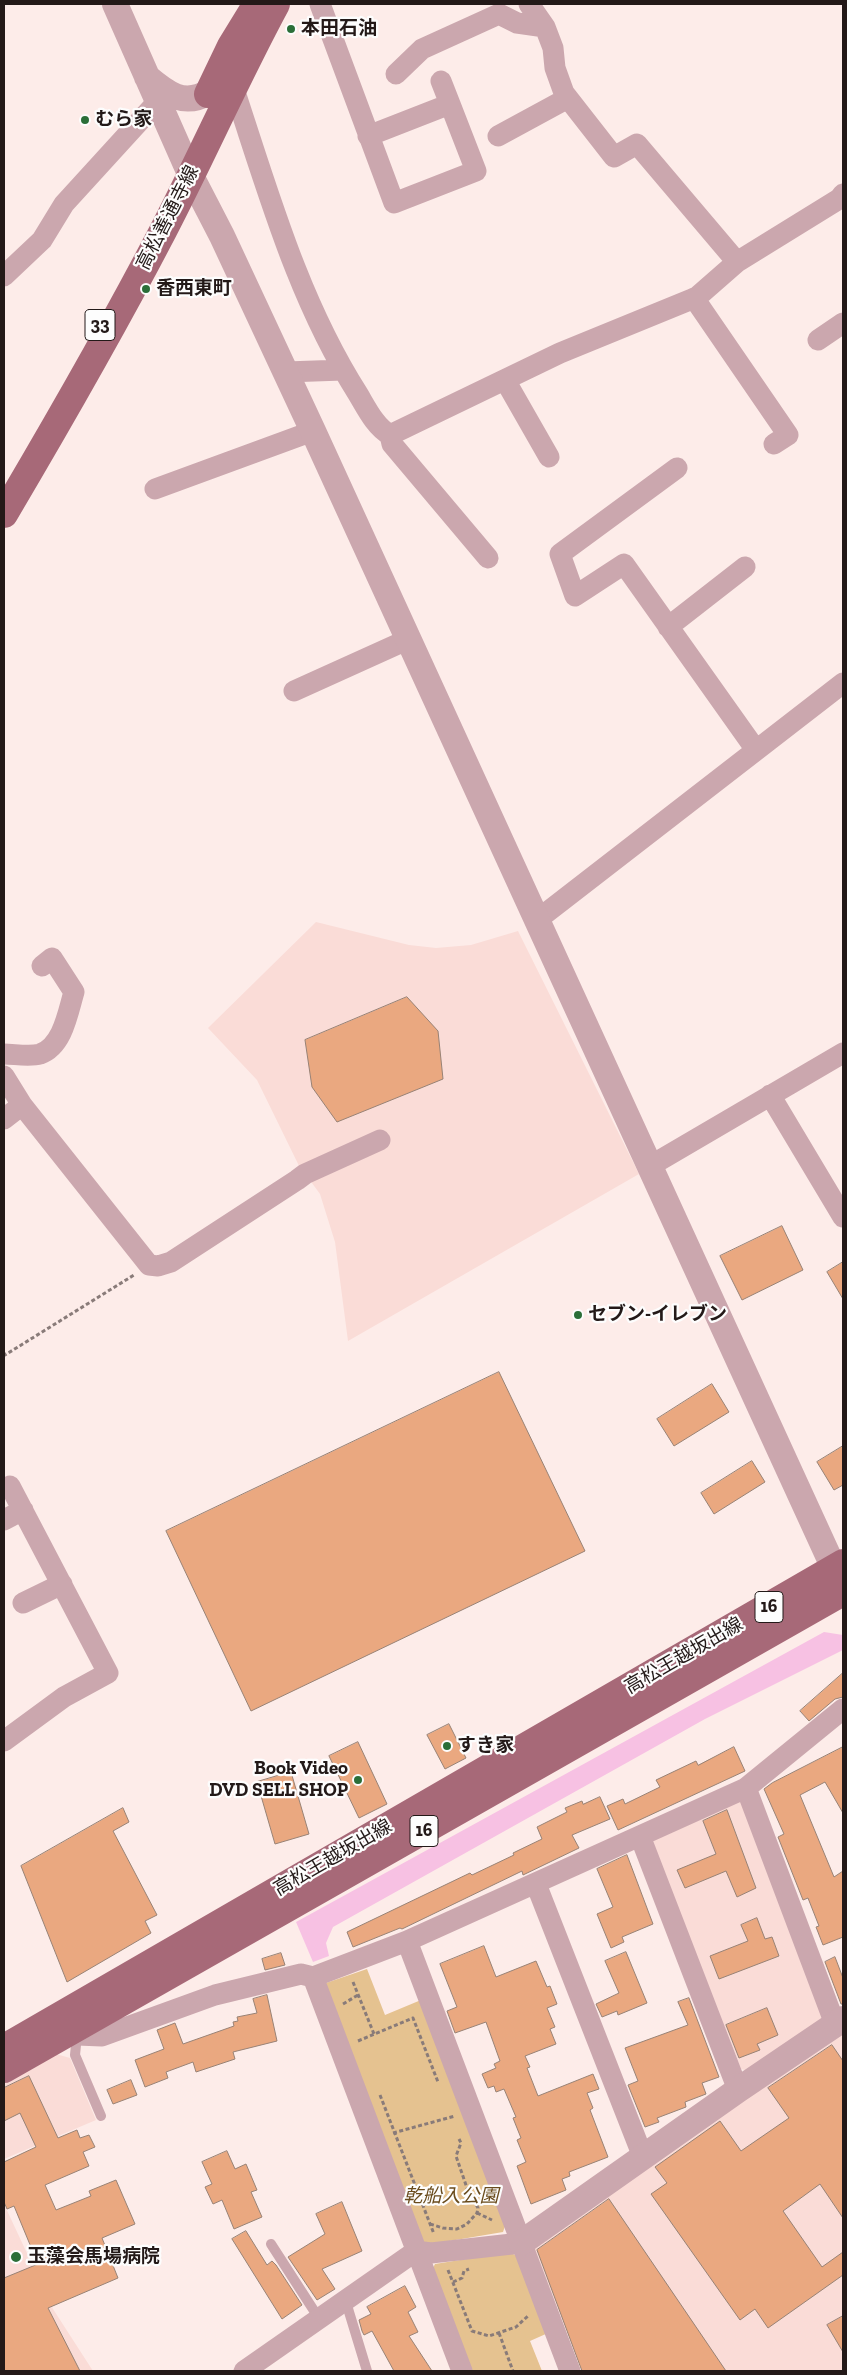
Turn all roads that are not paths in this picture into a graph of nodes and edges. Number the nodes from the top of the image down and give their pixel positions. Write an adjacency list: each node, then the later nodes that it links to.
1 (115, 4): 8 (street)
2 (291, 4): 5 (main road)
3 (320, 4): 15 (street)
4 (529, 4): 6 (street)
5 (266, 10): 10 (main road, 高松善通寺線 / 33); 10 (main road, 高松善通寺線 / 33)
6 (545, 27): 7 (street); 11 (street)
7 (396, 74)
8 (146, 77): 10 (street); 12 (street)
9 (441, 80): 13 (street)
10 (221, 89): 14 (main road, 高松善通寺線 / 33); 17 (main road, 高松善通寺線 / 33); 24 (street)
11 (568, 98): 16 (street); 19 (street)
12 (158, 101): 17 (street); 20 (street)
13 (450, 104): 15 (street); 15 (street)
14 (216, 120): 17 (main road, 高松善通寺線 / 33); 17 (street)
15 (368, 136)
16 (498, 136)
17 (182, 147): 25 (street); 33 (main road, 高松善通寺線 / 33); 34 (main road, 高松善通寺線 / 33)
18 (843, 194): 19 (street)
19 (737, 262): 21 (street)
20 (6, 270)
21 (694, 298): 26 (street); 29 (street)
22 (841, 330): 23 (street)
23 (818, 340)
24 (343, 370): 25 (street); 28 (street)
25 (286, 372): 27 (street)
26 (505, 380): 28 (street); 30 (street)
27 (314, 431): 32 (street); 38 (street)
28 (390, 435): 35 (street)
29 (774, 444)
30 (549, 457)
31 (677, 468): 37 (street)
32 (155, 489)
33 (4, 490)
34 (4, 514)
35 (488, 558)
36 (745, 567): 37 (street)
37 (668, 627): 41 (street)
38 (408, 639): 40 (street); 42 (street)
39 (843, 683): 41 (street)
40 (294, 691)
41 (756, 750): 42 (street)
42 (537, 920): 51 (street)
43 (42, 966): 45 (street)
44 (843, 1053): 47 (street)
45 (4, 1054)
46 (4, 1076): 48 (street)
47 (770, 1095): 51 (street); 52 (street)
48 (22, 1105): 49 (street); 50 (street)
49 (4, 1119)
50 (380, 1140)
51 (650, 1166): 56 (street)
52 (843, 1217)
53 (10, 1486): 54 (street)
54 (23, 1510): 55 (street); 57 (street)
55 (4, 1520)
56 (841, 1578): 67 (main road, 高松王越坂出線 / 16)
57 (62, 1584): 58 (street); 60 (street)
58 (24, 1603)
59 (843, 1709): 61 (street)
60 (4, 1741)
61 (746, 1788): 62 (street); 66 (street)
62 (640, 1836): 63 (street); 70 (street)
63 (536, 1884): 64 (street); 72 (street)
64 (406, 1941): 65 (street); 73 (street)
65 (313, 1977): 67 (street); 75 (street)
66 (839, 2021): 70 (street)
67 (70, 2027): 68 (main road, 高松王越坂出線 / 16); 69 (main road, 高松王越坂出線 / 16); 71 (lane)
68 (4, 2048)
69 (4, 2070)
70 (738, 2090): 72 (street)
71 (101, 2116)
72 (643, 2157): 73 (street)
73 (521, 2243): 75 (street); 81 (street)
74 (271, 2244): 77 (lane)
75 (416, 2250): 76 (street); 80 (street)
76 (346, 2302): 77 (street); 79 (lane)
77 (320, 2320): 78 (street)
78 (244, 2371)
79 (367, 2371)
80 (462, 2371)
81 (570, 2371)

